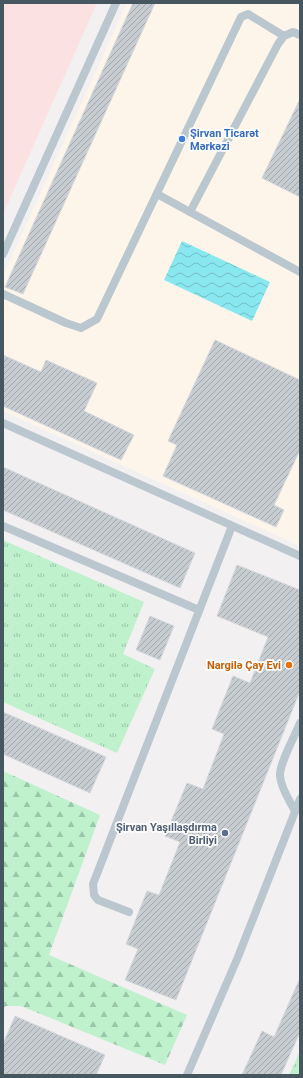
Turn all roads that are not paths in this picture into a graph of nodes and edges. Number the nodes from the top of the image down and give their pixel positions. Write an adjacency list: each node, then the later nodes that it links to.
1 (116, 3): 6 (lane)
2 (300, 35): 3 (lane)
3 (284, 36): 4 (lane); 5 (lane)
4 (157, 194): 5 (lane); 8 (lane)
5 (190, 212): 7 (lane)
6 (3, 254)
7 (300, 272)
8 (3, 294)
9 (3, 423): 11 (lane)
10 (3, 526): 13 (lane)
11 (232, 526): 12 (lane); 13 (lane)
12 (300, 556)
13 (199, 610): 17 (lane)
14 (300, 723): 16 (lane)
15 (300, 799): 16 (lane)
16 (295, 811): 18 (lane)
17 (129, 912)
18 (187, 1075)

